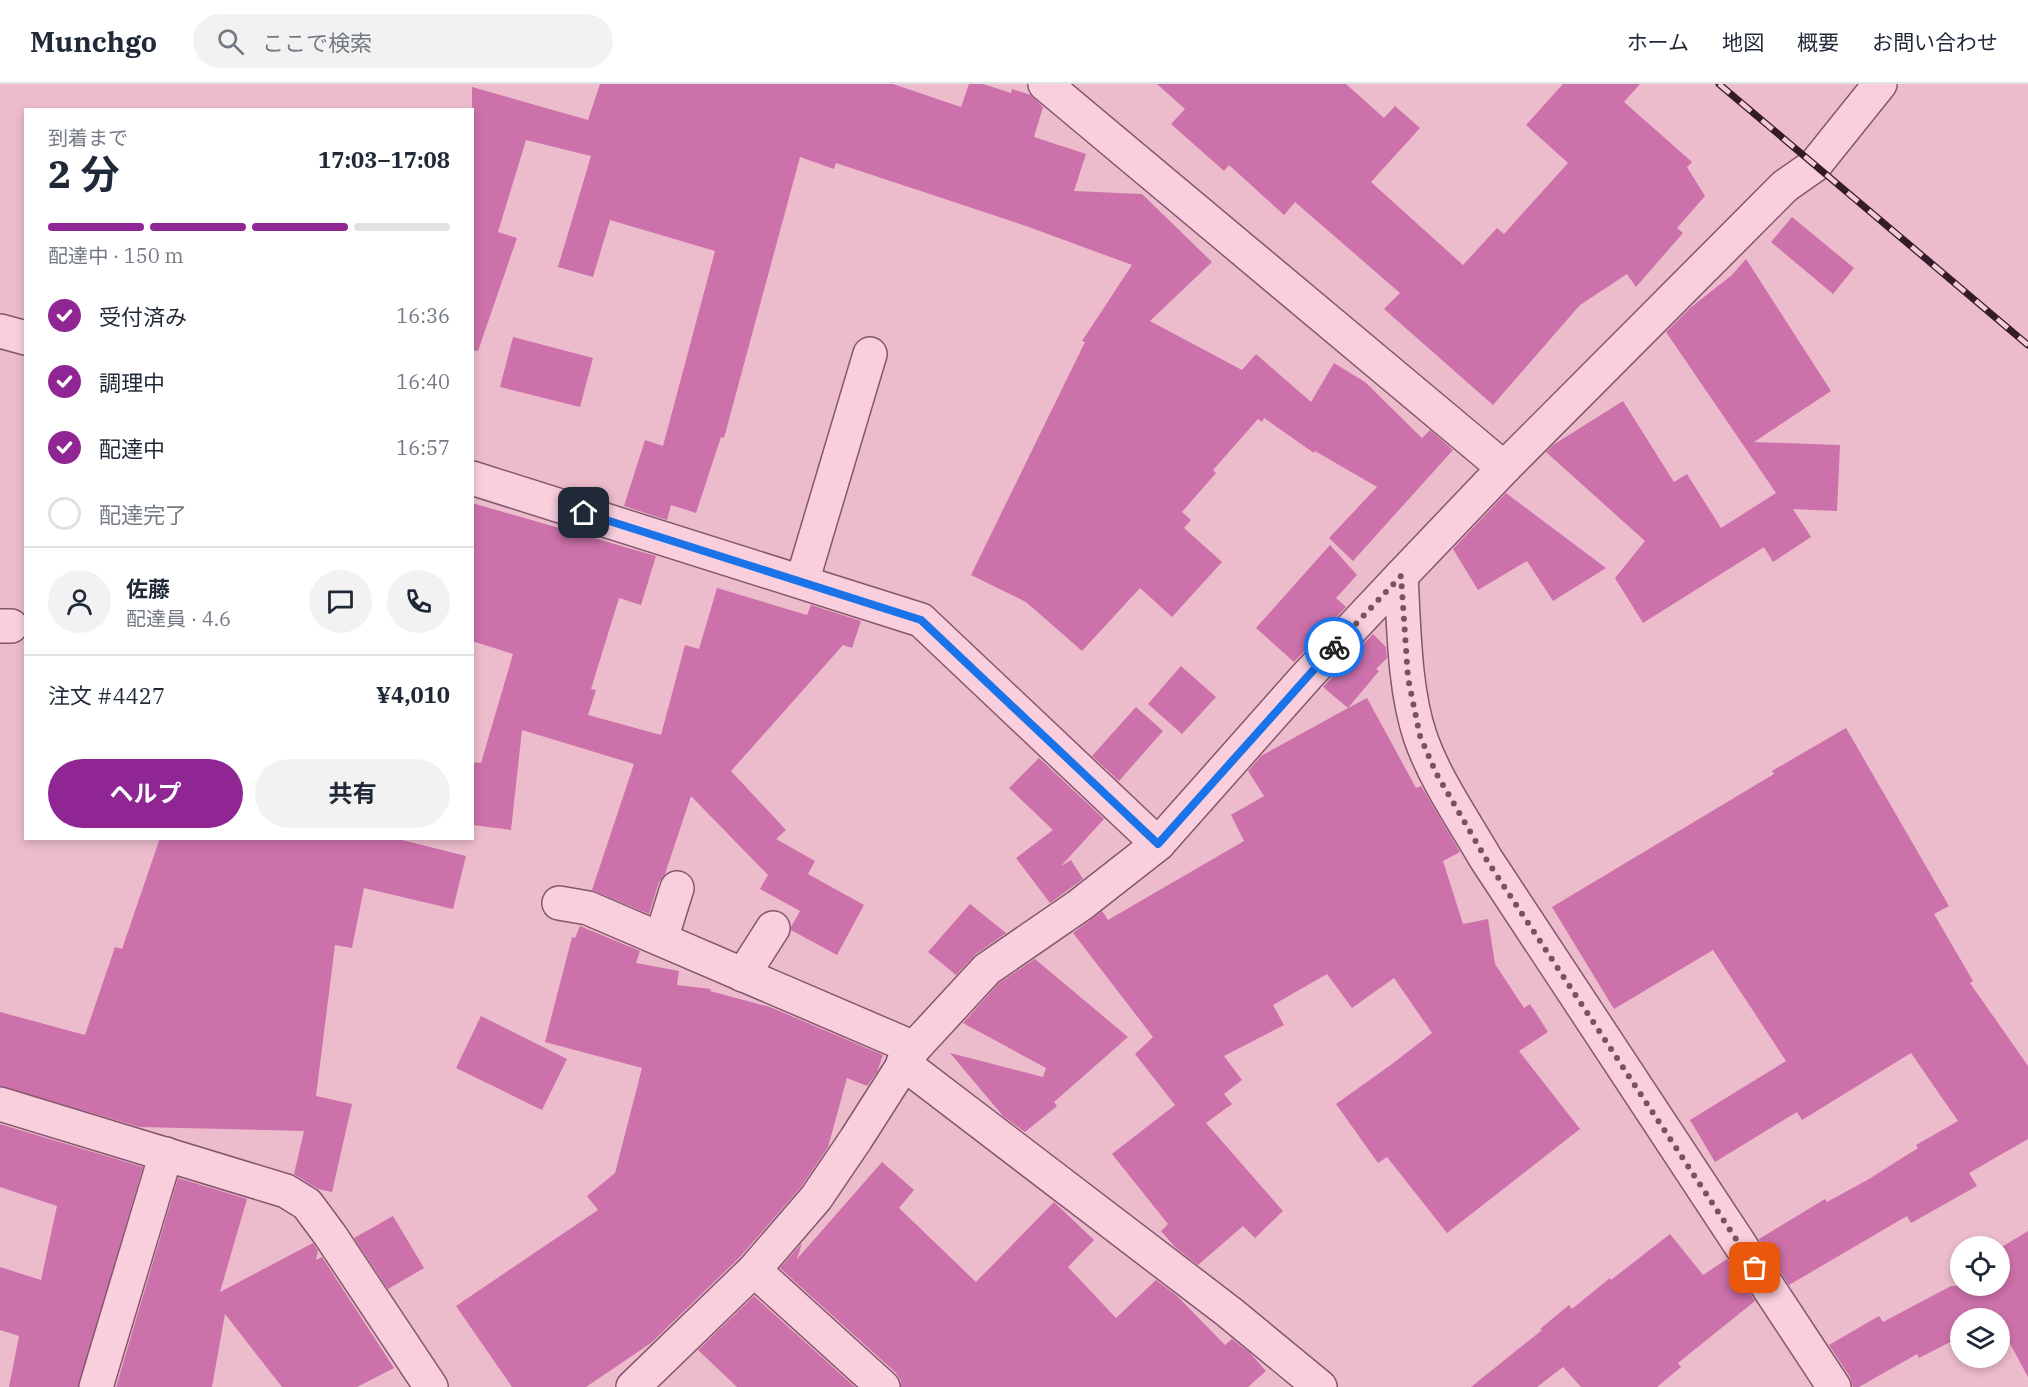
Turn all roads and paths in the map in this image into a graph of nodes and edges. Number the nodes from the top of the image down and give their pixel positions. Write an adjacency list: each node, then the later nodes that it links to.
1 (1044, 84): 6 (street)
2 (1880, 84): 6 (street)
3 (0, 331): 4 (street)
4 (24, 337)
5 (870, 354): 9 (street)
6 (1504, 468): 8 (street)
7 (474, 479): 9 (street)
8 (1401, 576): 10 (street); 25 (street)
9 (802, 582): 10 (street)
10 (1158, 844): 16 (street)
11 (677, 888): 14 (street)
12 (559, 903): 14 (street)
13 (773, 928): 15 (street)
14 (661, 939): 15 (street)
15 (743, 975): 16 (street)
16 (909, 1056): 19 (street); 24 (street)
17 (0, 1104): 18 (street)
18 (166, 1154): 20 (street); 21 (street)
19 (754, 1270): 22 (street); 23 (street)
20 (96, 1387)
21 (431, 1387)
22 (633, 1387)
23 (883, 1387)
24 (1320, 1387)
25 (1833, 1387)

